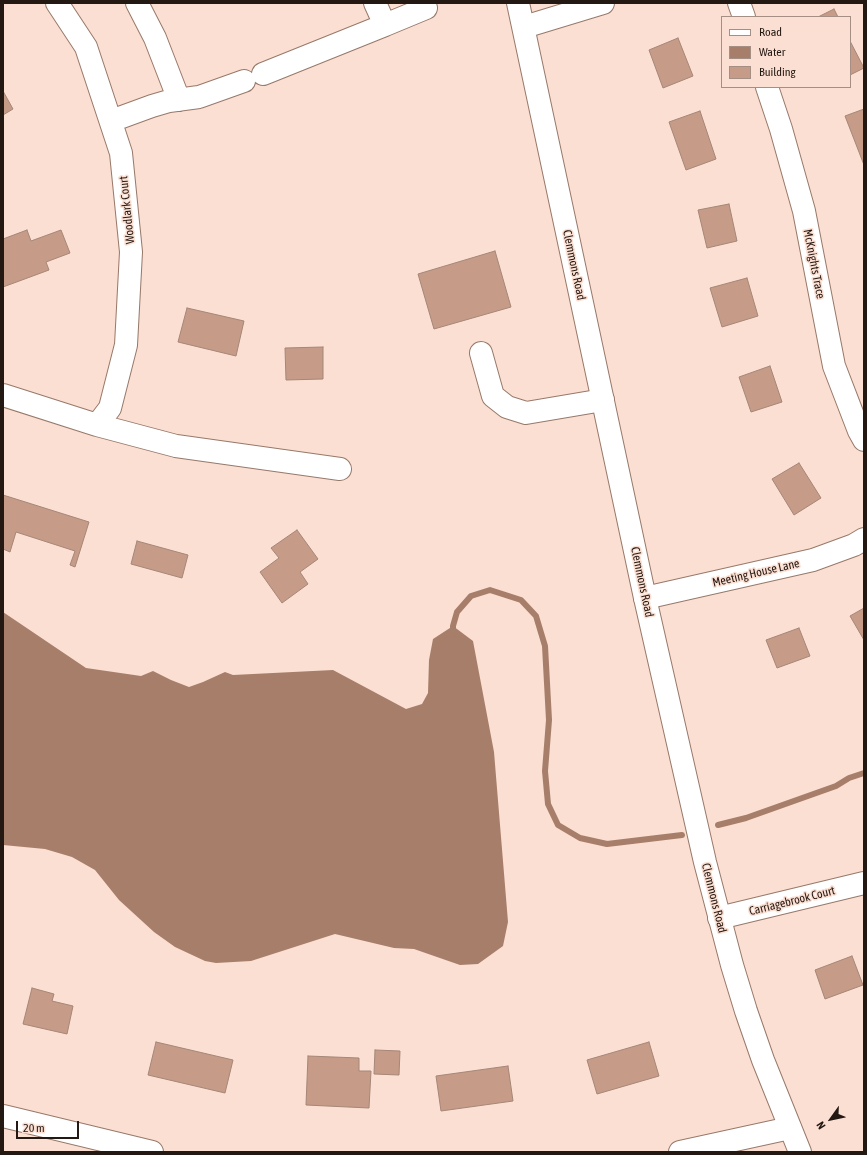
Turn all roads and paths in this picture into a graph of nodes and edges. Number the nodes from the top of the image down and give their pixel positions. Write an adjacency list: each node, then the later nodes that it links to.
1 (57, 3): 13 (street, Woodlark Court)
2 (136, 3): 12 (street)
3 (375, 3): 9 (street)
4 (424, 3): 9 (street)
5 (518, 3): 10 (street, Clemmons Road)
6 (603, 3): 10 (street)
7 (739, 3): 8 (street)
8 (744, 16)
9 (385, 25): 12 (street)
10 (524, 28): 16 (street, Clemmons Road)
11 (767, 88): 18 (street, McKnights Trace)
12 (179, 100): 13 (street)
13 (111, 121): 17 (street, Woodlark Court)
14 (481, 353): 16 (street)
15 (3, 395): 17 (street)
16 (603, 400): 21 (street, Clemmons Road)
17 (97, 425): 19 (street)
18 (864, 440)
19 (340, 469)
20 (864, 540): 21 (street, Meeting House Lane)
21 (645, 598): 23 (street, Clemmons Road)
22 (864, 883): 23 (street, Carriagebrook Court)
23 (719, 918): 25 (street, Clemmons Road)
24 (3, 1116): 26 (street)
25 (790, 1128): 27 (street); 28 (street, Clemmons Road)
26 (152, 1152)
27 (680, 1152)
28 (800, 1152)

